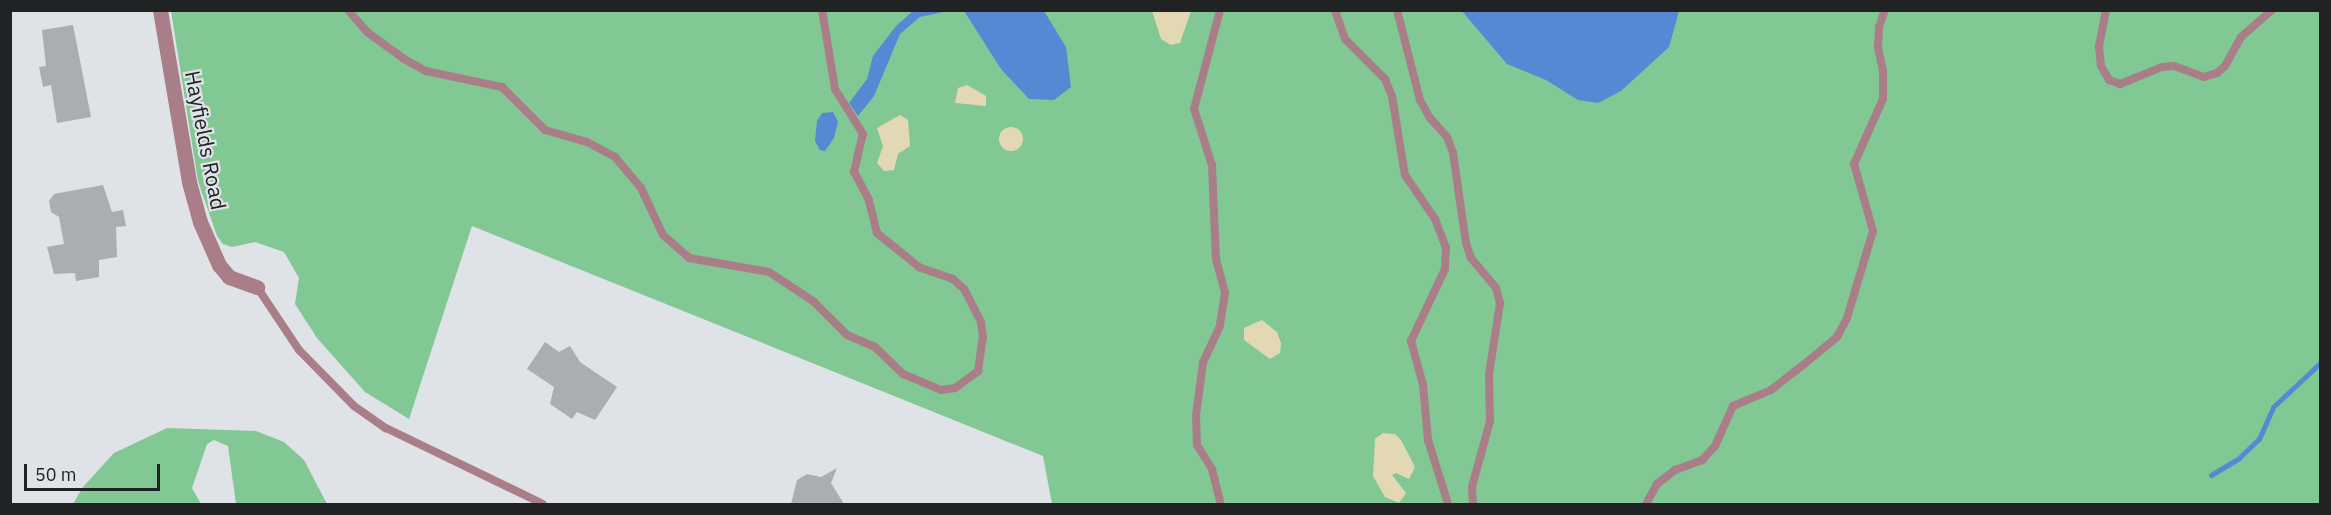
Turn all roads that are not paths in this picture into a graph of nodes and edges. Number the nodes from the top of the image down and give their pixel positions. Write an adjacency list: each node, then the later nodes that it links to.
1 (160, 10): 10 (street, Hayfields Road)
2 (348, 10): 3 (lane)
3 (822, 10)
4 (1220, 10): 12 (lane)
5 (1335, 10): 13 (lane)
6 (1397, 10): 14 (lane)
7 (1885, 10): 15 (lane)
8 (2106, 10): 9 (lane)
9 (2272, 10)
10 (257, 287): 11 (lane)
11 (543, 504)
12 (1221, 504)
13 (1448, 504)
14 (1473, 504)
15 (1646, 504)

